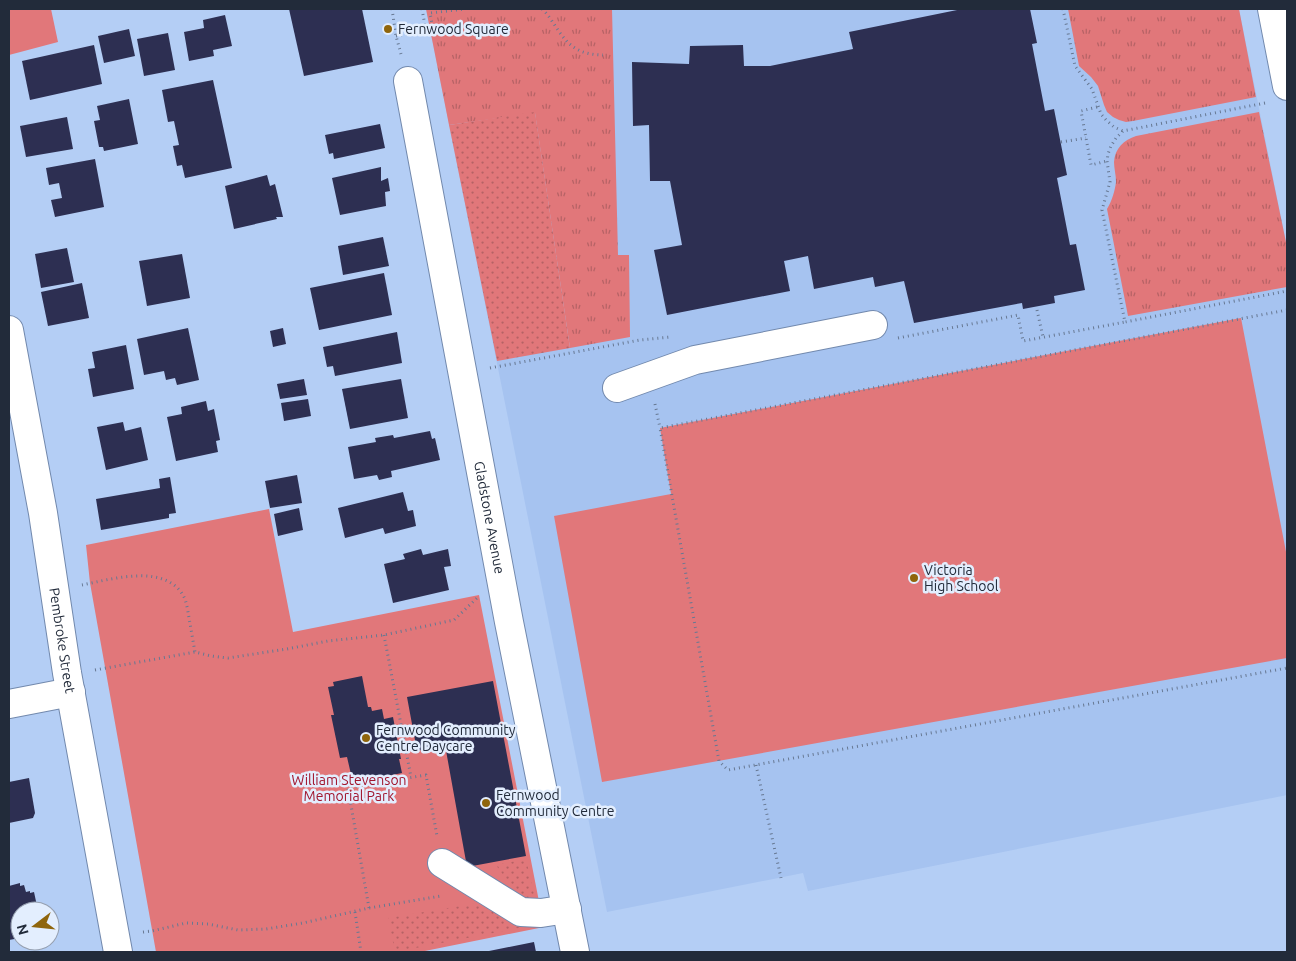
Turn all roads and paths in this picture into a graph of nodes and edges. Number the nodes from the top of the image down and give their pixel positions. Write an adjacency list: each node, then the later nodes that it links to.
1 (392, 9): 7 (path)
2 (422, 9): 7 (path)
3 (465, 9): 7 (path)
4 (542, 9): 8 (path)
5 (1063, 9): 11 (path)
6 (1272, 9): 10 (street)
7 (426, 31)
8 (603, 56)
9 (408, 81): 24 (street, Gladstone Avenue)
10 (1278, 94): 12 (path)
11 (1097, 107): 12 (path); 13 (path)
12 (1123, 131): 15 (path)
13 (1086, 138): 14 (path); 15 (path)
14 (1061, 142)
15 (1107, 161): 19 (path)
16 (1287, 291): 19 (path)
17 (1037, 310): 22 (path)
18 (1287, 310): 33 (path)
19 (1125, 322): 22 (path)
20 (873, 326): 22 (path); 25 (street)
21 (679, 336): 24 (path)
22 (1043, 337)
23 (10, 339): 26 (street, Pembroke Street)
24 (462, 374): 38 (street, Gladstone Avenue)
25 (617, 388)
26 (55, 590): 29 (path); 31 (street, Pembroke Street)
27 (480, 594): 28 (path)
28 (384, 636): 29 (path); 34 (path)
29 (195, 652): 31 (path)
30 (1287, 668): 33 (path)
31 (69, 683): 32 (street); 40 (street, Pembroke Street)
32 (9, 704)
33 (756, 765): 36 (path)
34 (411, 777): 35 (path); 37 (path)
35 (442, 863): 37 (path); 38 (street)
36 (781, 878)
37 (369, 908): 39 (path)
38 (567, 908): 42 (street, Gladstone Avenue)
39 (355, 912): 40 (path); 41 (path)
40 (116, 943)
41 (361, 952)
42 (575, 952)

